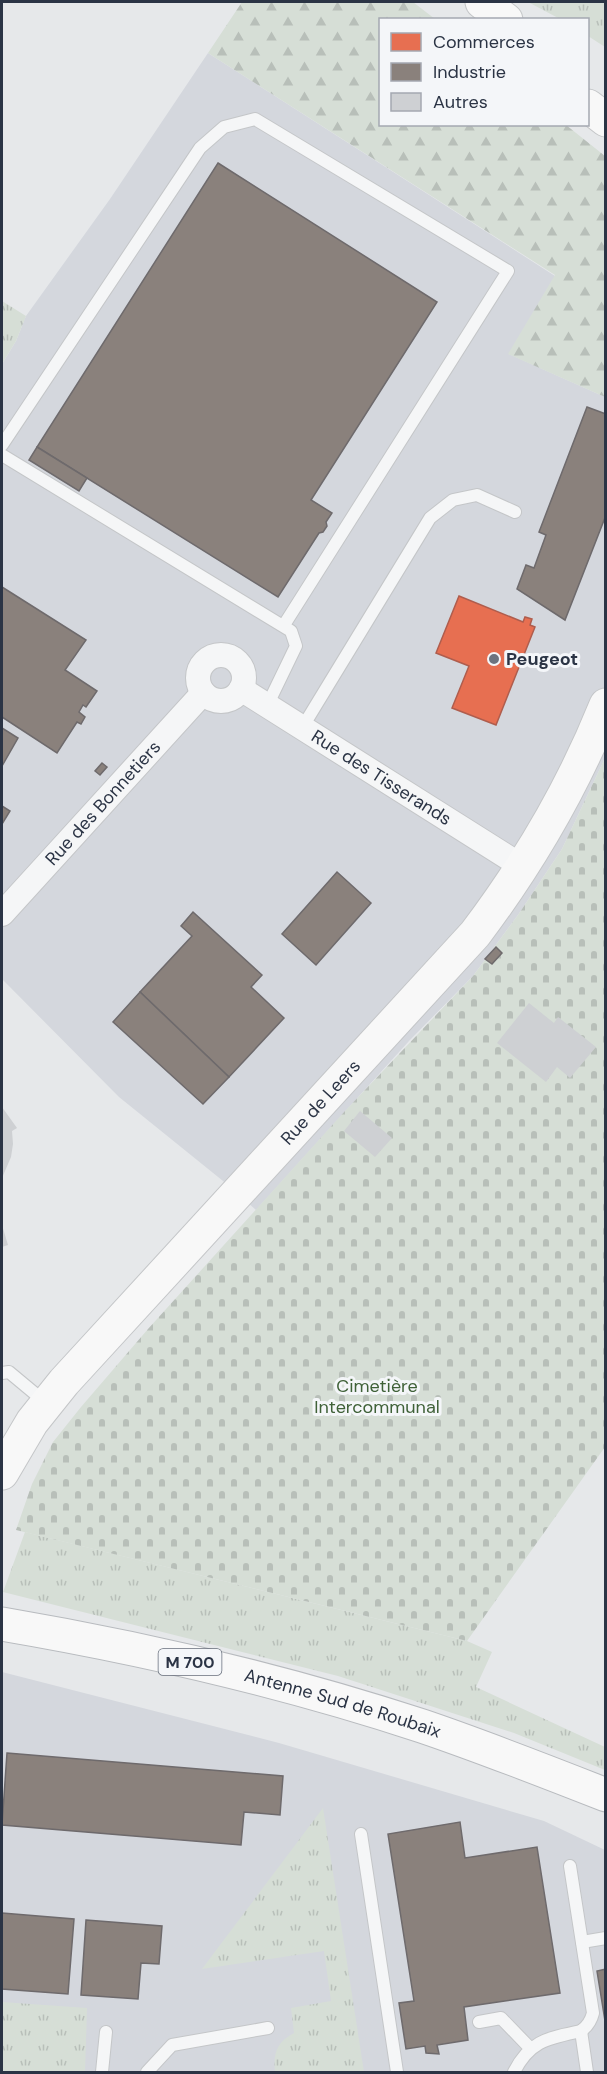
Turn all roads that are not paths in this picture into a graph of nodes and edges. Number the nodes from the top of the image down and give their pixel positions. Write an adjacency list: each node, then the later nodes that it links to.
1 (456, 2): 3 (main road)
2 (482, 2): 4 (main road)
3 (476, 18)
4 (503, 18)
5 (589, 82): 6 (main road)
6 (606, 94)
7 (589, 107): 8 (main road)
8 (606, 120)
9 (2, 446): 12 (lane)
10 (2, 455): 12 (lane)
11 (515, 512): 17 (lane)
12 (284, 625): 16 (lane)
13 (241, 690): 14 (street); 14 (street); 16 (street, Rue des Tisserands)
14 (203, 693): 19 (street, Rue des Bonnetiers)
15 (606, 705): 18 (main road, Rue de Leers)
16 (267, 706): 17 (street, Rue des Tisserands)
17 (302, 728): 18 (street, Rue des Tisserands)
18 (523, 867): 21 (main road, Rue de Leers)
19 (2, 914)
20 (2, 1373): 21 (lane)
21 (46, 1403): 22 (main road, Rue de Leers)
22 (2, 1473)
23 (10, 1625): 24 (main road, Antenne Sud de Roubaix / M 700)
24 (606, 1795)
25 (361, 1834): 36 (lane)
26 (570, 1866): 28 (lane)
27 (606, 1938): 28 (lane)
28 (582, 1942): 31 (lane)
29 (479, 2022): 33 (lane)
30 (268, 2028): 35 (lane)
31 (581, 2031): 33 (lane); 38 (lane)
32 (106, 2032): 34 (lane)
33 (530, 2048): 37 (lane)
34 (102, 2073)
35 (147, 2073)
36 (397, 2073)
37 (514, 2073)
38 (587, 2073)

